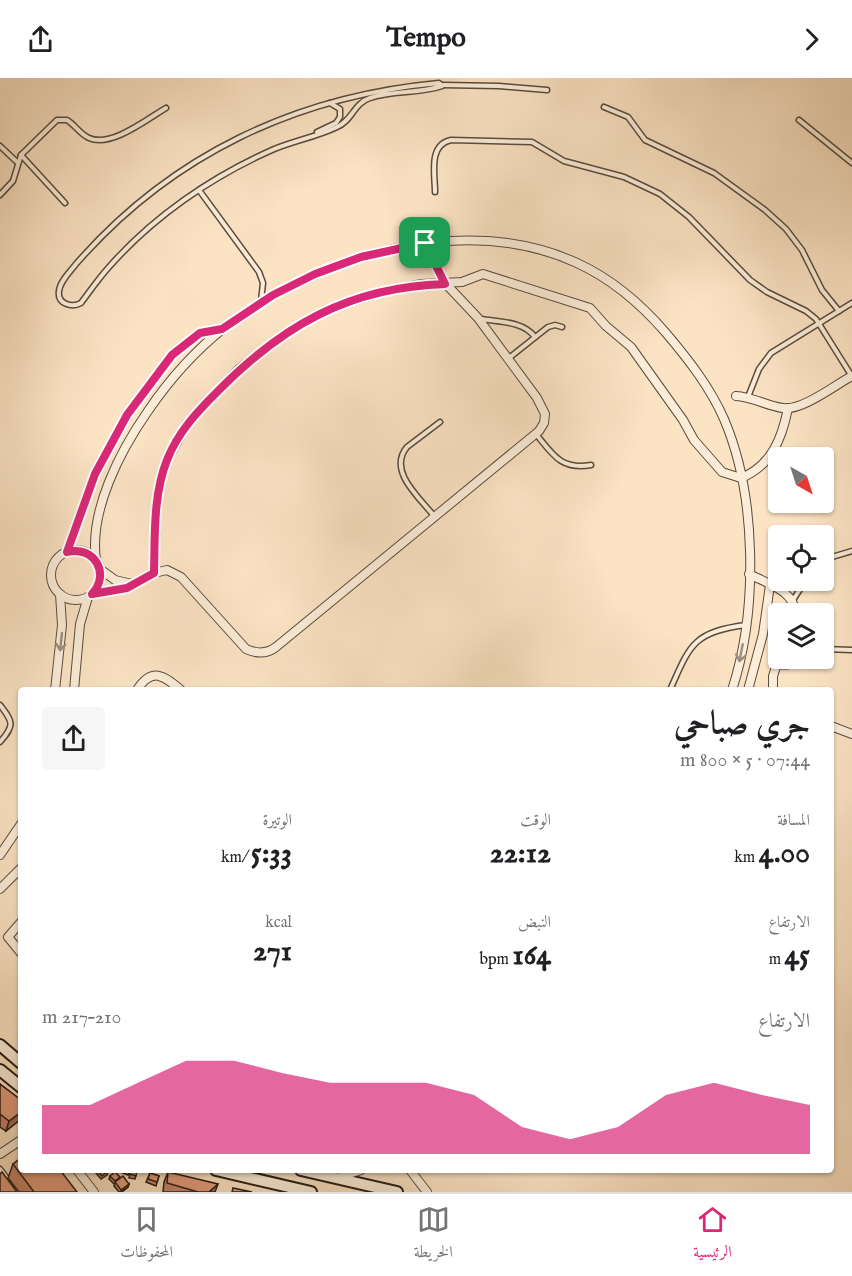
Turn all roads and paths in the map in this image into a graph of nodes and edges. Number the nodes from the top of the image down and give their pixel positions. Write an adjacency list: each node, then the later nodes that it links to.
1 (500, 78): 3 (lane)
2 (443, 85): 3 (lane); 5 (lane); 9 (lane)
3 (499, 86): 4 (lane)
4 (547, 90)
5 (328, 103): 9 (lane); 14 (lane)
6 (604, 106): 22 (lane)
7 (166, 108): 11 (lane)
8 (799, 120): 13 (lane)
9 (314, 135): 14 (lane)
10 (0, 146): 12 (lane)
11 (21, 155): 12 (lane); 17 (lane)
12 (17, 162): 16 (lane)
13 (852, 163)
14 (199, 190): 20 (lane)
15 (435, 192): 24 (lane)
16 (0, 195)
17 (64, 202)
18 (425, 243): 19 (street); 20 (street); 36 (street)
19 (445, 284): 23 (street); 36 (street); 43 (street)
20 (261, 303): 26 (street)
21 (852, 303): 22 (lane)
22 (839, 311): 24 (lane)
23 (478, 318): 27 (lane); 28 (street)
24 (819, 323): 29 (lane); 31 (lane)
25 (562, 327): 27 (lane)
26 (222, 329): 39 (street); 41 (street)
27 (535, 337): 28 (lane)
28 (508, 359): 34 (street)
29 (852, 376): 32 (street)
30 (736, 396): 31 (street)
31 (748, 397): 32 (street)
32 (788, 408): 36 (street)
33 (440, 422): 37 (lane)
34 (536, 434): 35 (lane); 37 (street)
35 (591, 465)
36 (741, 478): 44 (street)
37 (435, 517): 43 (street)
38 (852, 551): 40 (lane)
39 (67, 552): 41 (street); 50 (street)
40 (834, 557)
41 (96, 560): 42 (street)
42 (100, 569): 45 (street); 51 (street)
43 (154, 573): 45 (street)
44 (749, 574): 46 (street); 54 (street)
45 (136, 583): 51 (street)
46 (768, 584)
47 (769, 591): 64 (street)
48 (781, 591): 52 (street)
49 (799, 591): 52 (lane)
50 (60, 594): 51 (street); 58 (street, one-way to 58)
51 (90, 596): 59 (street)
52 (793, 600): 53 (street)
53 (793, 603)
54 (746, 625): 62 (lane); 63 (street, one-way to 63)
55 (834, 649): 56 (lane)
56 (852, 650)
57 (776, 669): 65 (street)
58 (56, 687)
59 (74, 687)
60 (140, 687): 61 (street)
61 (177, 687)
62 (671, 687)
63 (733, 687)
64 (749, 687)
65 (774, 687)
66 (0, 705): 67 (lane)
67 (2, 712): 70 (lane)
68 (834, 727): 69 (street)
69 (852, 734)
70 (0, 742)
71 (18, 828): 72 (street)
72 (0, 855)
73 (18, 871): 74 (street)
74 (0, 890)
75 (18, 925): 76 (street)
76 (18, 949)
77 (0, 1045): 78 (street)
78 (18, 1060)
79 (0, 1070): 80 (street)
80 (18, 1085)
81 (18, 1140): 82 (street)
82 (0, 1154)
83 (0, 1169): 90 (lane)
84 (79, 1173): 91 (street)
85 (229, 1173): 92 (street)
86 (314, 1173): 89 (street)
87 (352, 1173): 89 (street)
88 (412, 1173): 94 (street)
89 (336, 1178): 93 (street)
90 (17, 1192)
91 (94, 1192)
92 (311, 1192)
93 (397, 1192)
94 (427, 1192)

